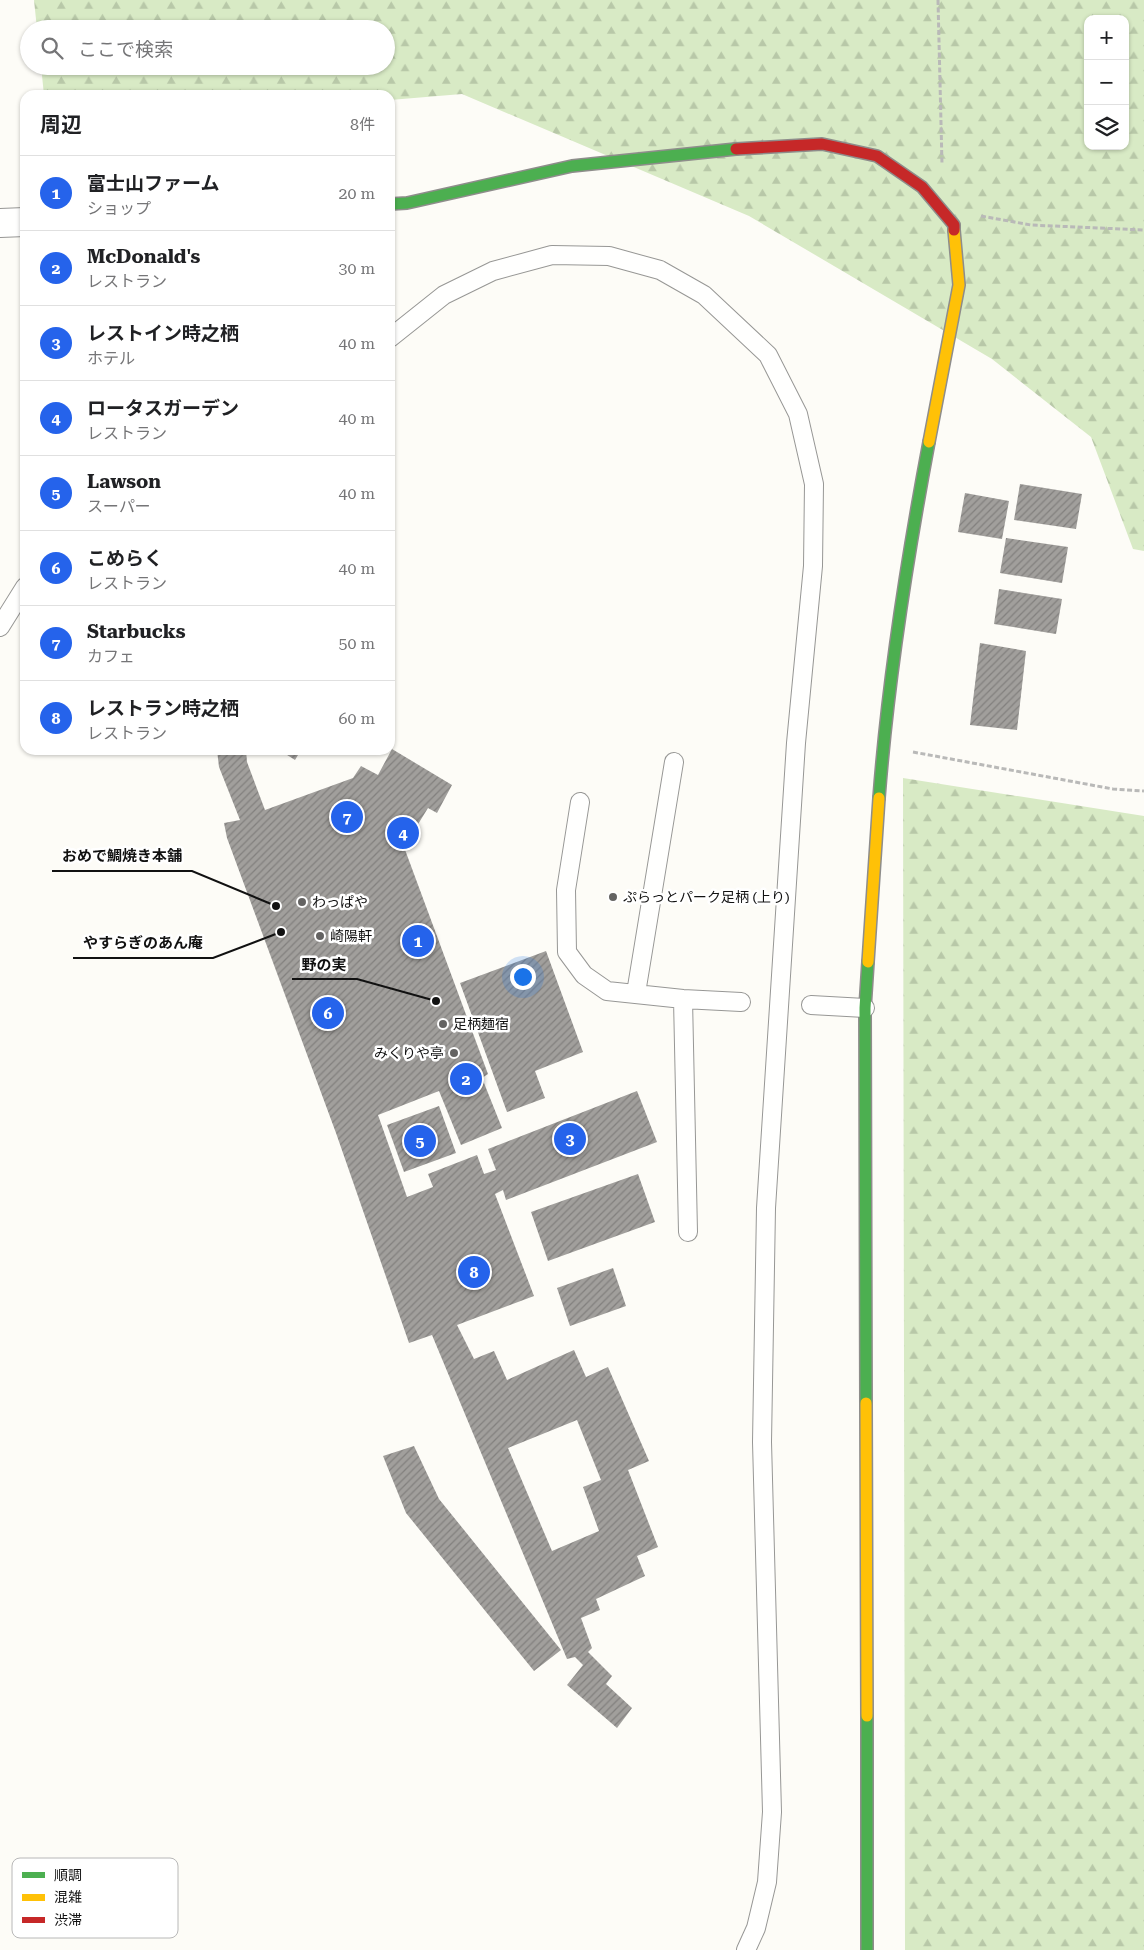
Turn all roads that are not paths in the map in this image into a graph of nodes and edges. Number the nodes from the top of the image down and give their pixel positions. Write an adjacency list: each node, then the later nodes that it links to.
1 (395, 204): 13 (street)
2 (20, 222): 3 (street)
3 (0, 223)
4 (395, 334): 15 (lane)
5 (20, 595): 6 (lane)
6 (0, 627)
7 (674, 762): 9 (lane)
8 (580, 802): 9 (lane)
9 (636, 993): 10 (lane)
10 (683, 999): 11 (lane); 14 (lane)
11 (741, 1002)
12 (811, 1005): 13 (lane)
13 (864, 1008): 16 (street)
14 (688, 1232)
15 (746, 1950)
16 (867, 1950)

